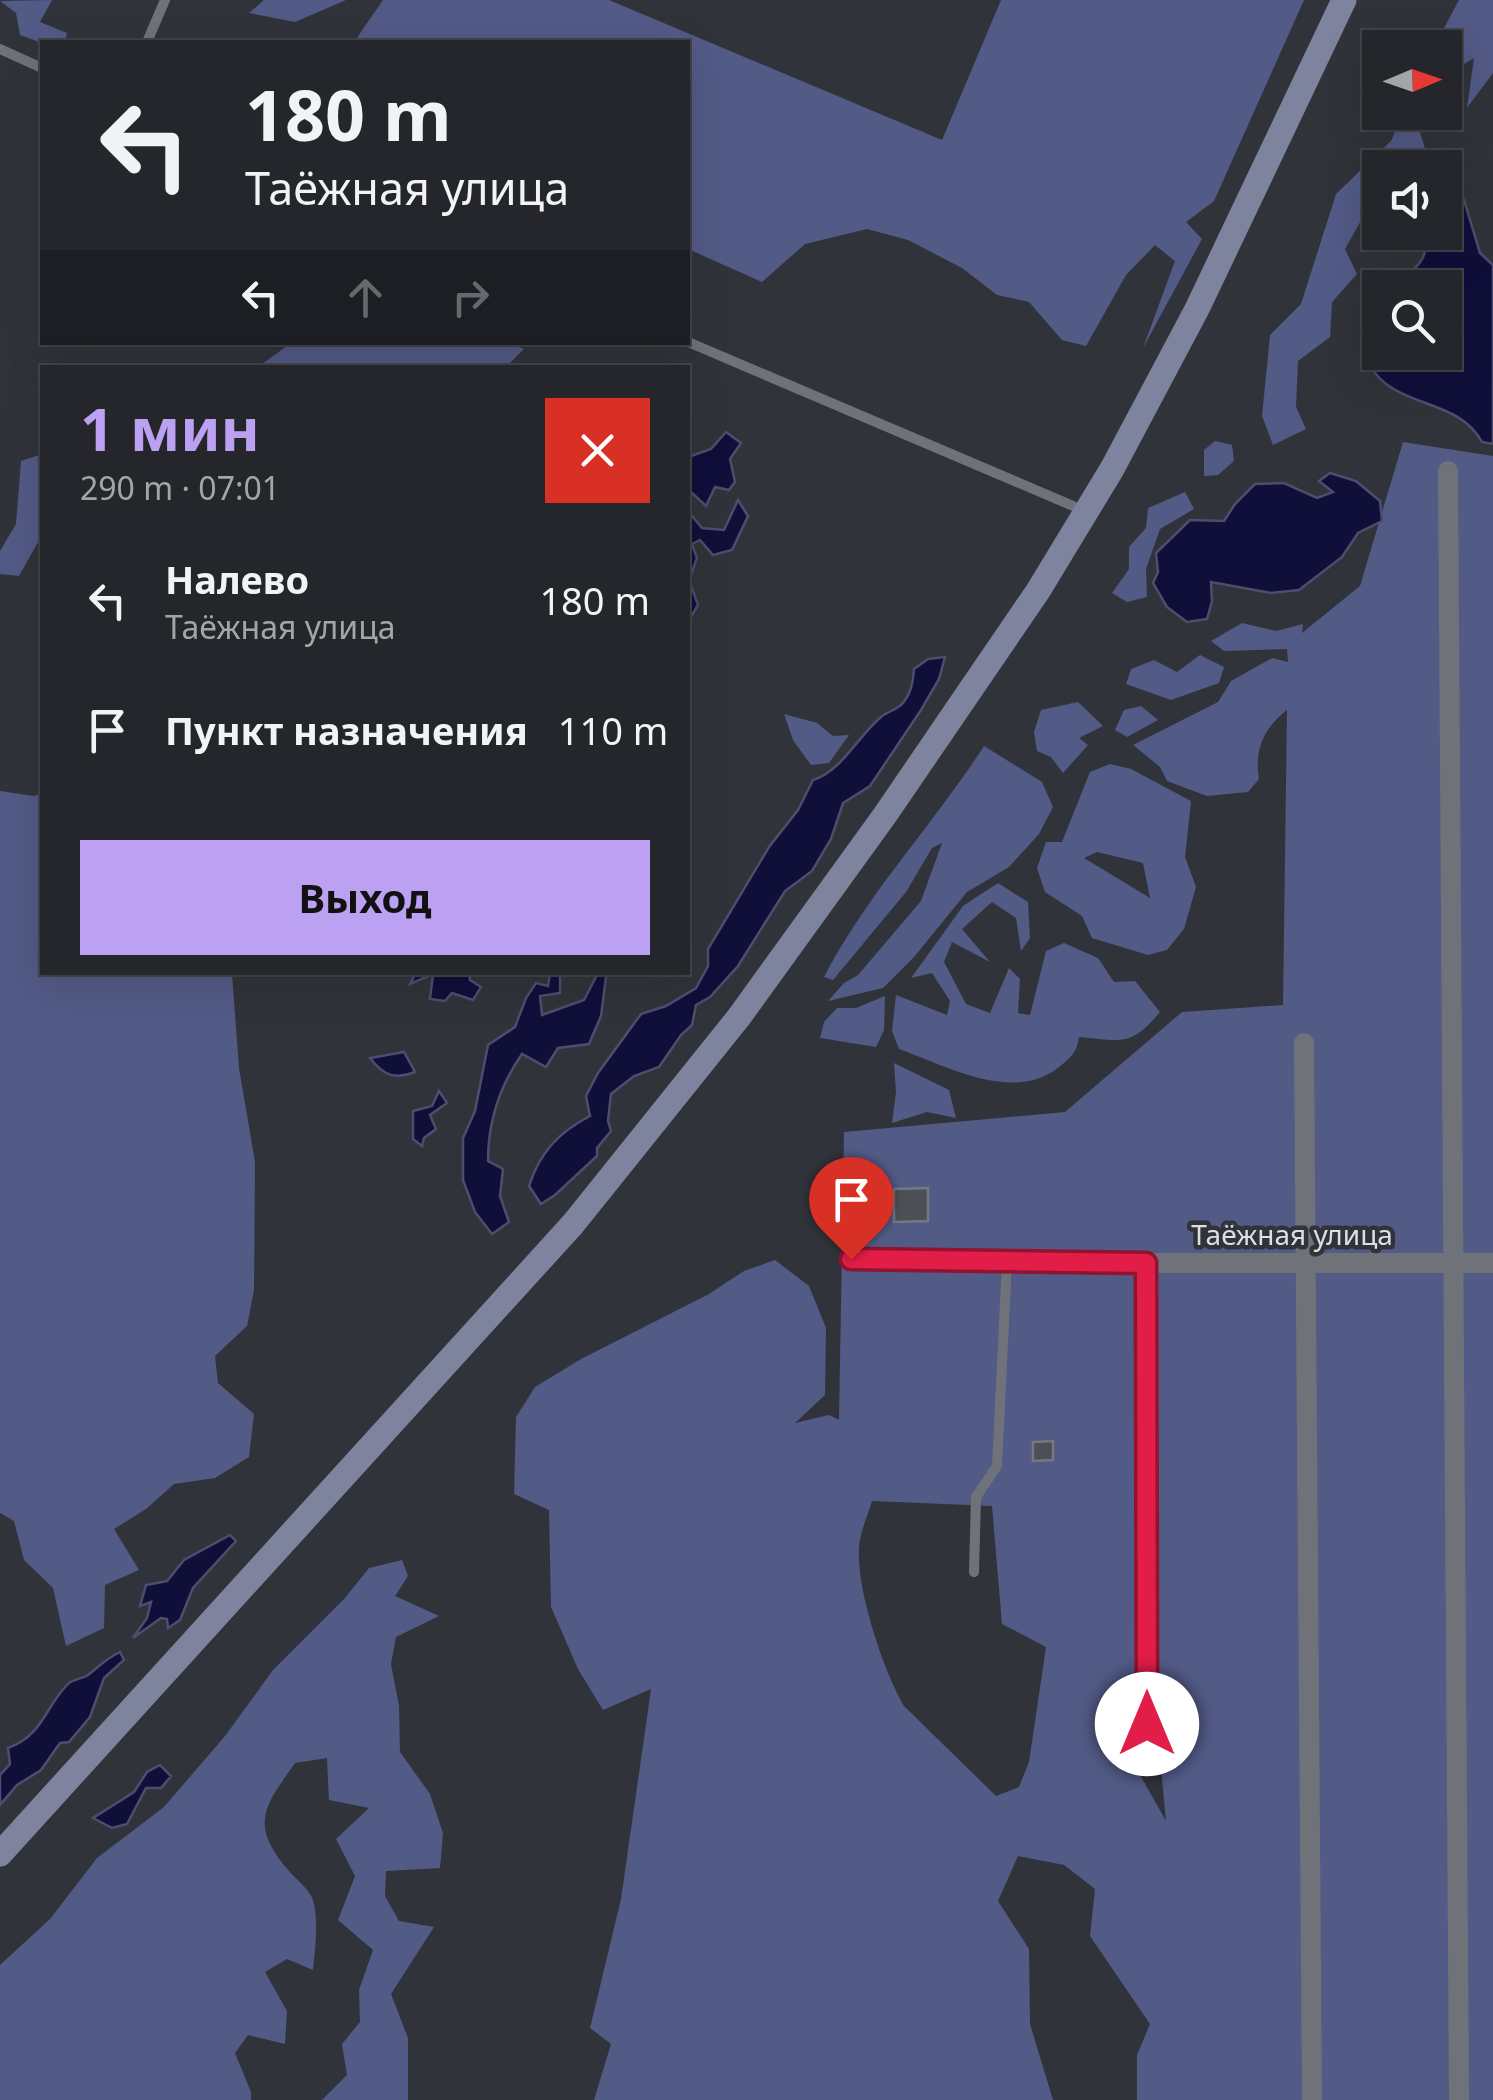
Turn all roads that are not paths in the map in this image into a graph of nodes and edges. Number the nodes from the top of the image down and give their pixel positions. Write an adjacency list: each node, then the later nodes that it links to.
1 (165, 0): 3 (lane)
2 (1344, 0): 8 (main road)
3 (148, 40)
4 (0, 49): 5 (lane)
5 (40, 67)
6 (690, 343): 8 (lane)
7 (1448, 471): 14 (street)
8 (1086, 512): 18 (main road)
9 (1304, 1043): 11 (street)
10 (851, 1259): 12 (street, Таёжная улица)
11 (1305, 1261): 13 (street, Таёжная улица); 14 (street, Таёжная улица); 19 (street)
12 (1007, 1262): 13 (street, Таёжная улица); 16 (lane)
13 (1146, 1263): 17 (street)
14 (1454, 1263): 15 (street, Таёжная улица); 20 (street)
15 (1493, 1263)
16 (974, 1572)
17 (1147, 1724)
18 (0, 1854)
19 (1312, 2100)
20 (1458, 2100)

